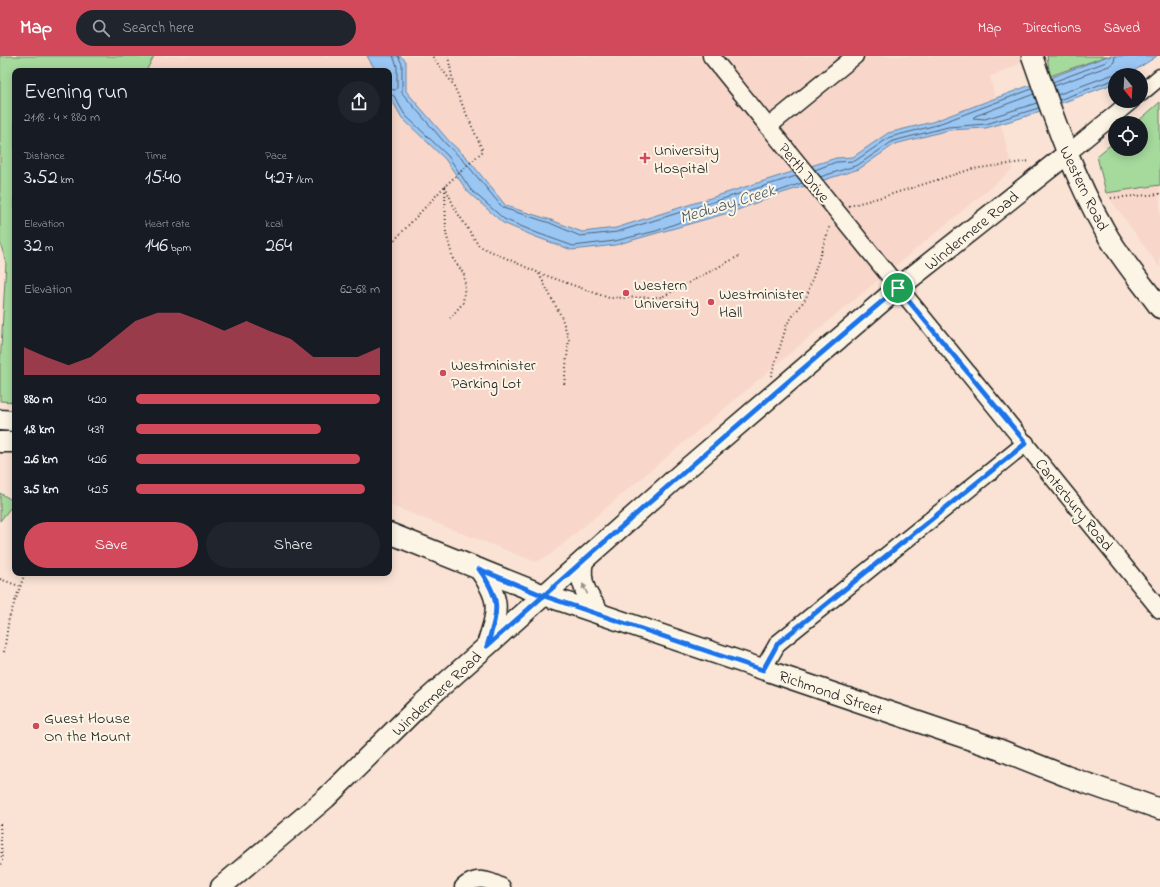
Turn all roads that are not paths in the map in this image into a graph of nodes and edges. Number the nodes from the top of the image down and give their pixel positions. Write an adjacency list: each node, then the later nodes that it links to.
1 (711, 56): 7 (street, Perth Drive)
2 (855, 56): 7 (street)
3 (1033, 60): 8 (main road, Western Road)
4 (1160, 76): 5 (street)
5 (1148, 86)
6 (1123, 108): 8 (street, Windermere Road)
7 (768, 127): 9 (street, Perth Drive)
8 (1067, 154): 9 (main road, Windermere Road); 10 (main road, Western Road)
9 (898, 288): 11 (street, Canterbury Road); 13 (main road, Windermere Road)
10 (1160, 308)
11 (1026, 443): 16 (street, Canterbury Road); 19 (street)
12 (392, 534): 14 (main road, Richmond Street)
13 (583, 561): 15 (main road, Windermere Road); 17 (main road, one-way to 13)
14 (479, 569): 15 (main road, Richmond Street); 18 (main road)
15 (544, 596): 17 (main road, Richmond Street); 18 (main road, Windermere Road)
16 (1160, 610)
17 (600, 614): 19 (main road, Richmond Street)
18 (487, 646): 21 (main road, Windermere Road)
19 (763, 670): 20 (main road, Richmond Street)
20 (1160, 809)
21 (228, 885)
22 (463, 887): 23 (street)
23 (502, 887)

